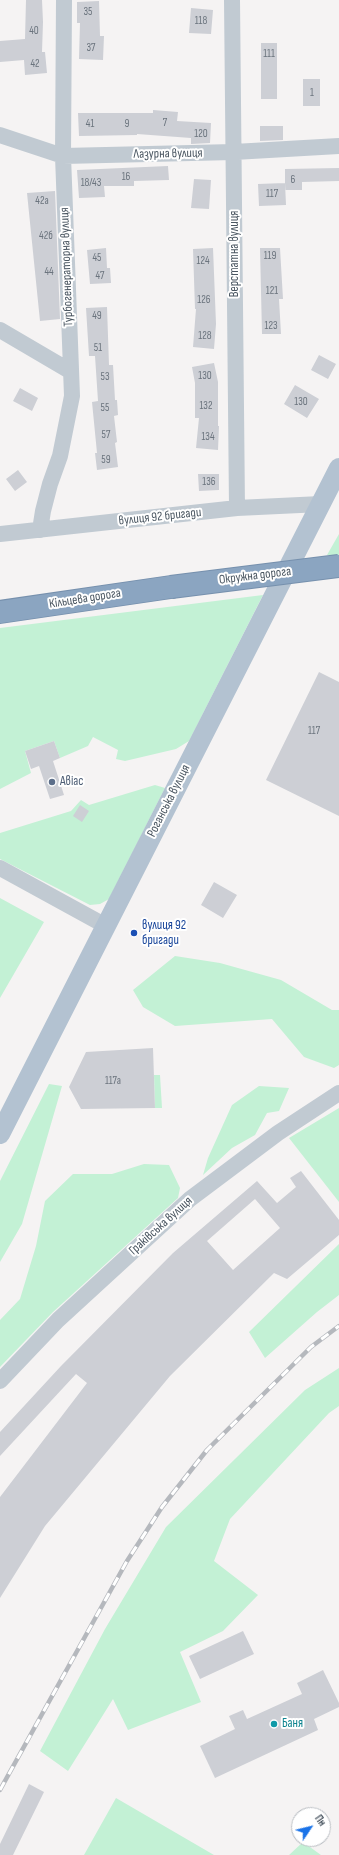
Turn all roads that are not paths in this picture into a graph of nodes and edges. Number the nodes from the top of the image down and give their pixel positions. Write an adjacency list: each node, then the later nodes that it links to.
1 (64, 0): 6 (street, Турбогенераторна вулиця)
2 (232, 0): 5 (street, Верстатна вулиця)
3 (0, 135): 6 (street, Лазурна вулиця)
4 (339, 146): 5 (street, Лазурна вулиця)
5 (234, 152): 6 (street, Лазурна вулиця); 11 (street, Верстатна вулиця)
6 (63, 156): 8 (street, Турбогенераторна вулиця)
7 (0, 330): 8 (street)
8 (70, 371): 12 (street, Турбогенераторна вулиця)
9 (339, 468): 10 (main road, Роганська вулиця)
10 (321, 504): 11 (street, вулиця 92 бригади); 18 (main road, Роганська вулиця)
11 (237, 508): 12 (street, вулиця 92 бригади)
12 (40, 530): 13 (street, вулиця 92 бригади)
13 (0, 534)
14 (339, 566): 15 (highway, Окружна дорога, bridge)
15 (171, 587): 16 (highway, Кільцева дорога)
16 (0, 612)
17 (0, 868): 18 (street)
18 (106, 926): 20 (main road, Роганська вулиця)
19 (339, 1093): 21 (street, Граківська вулиця)
20 (0, 1134)
21 (0, 1380)

